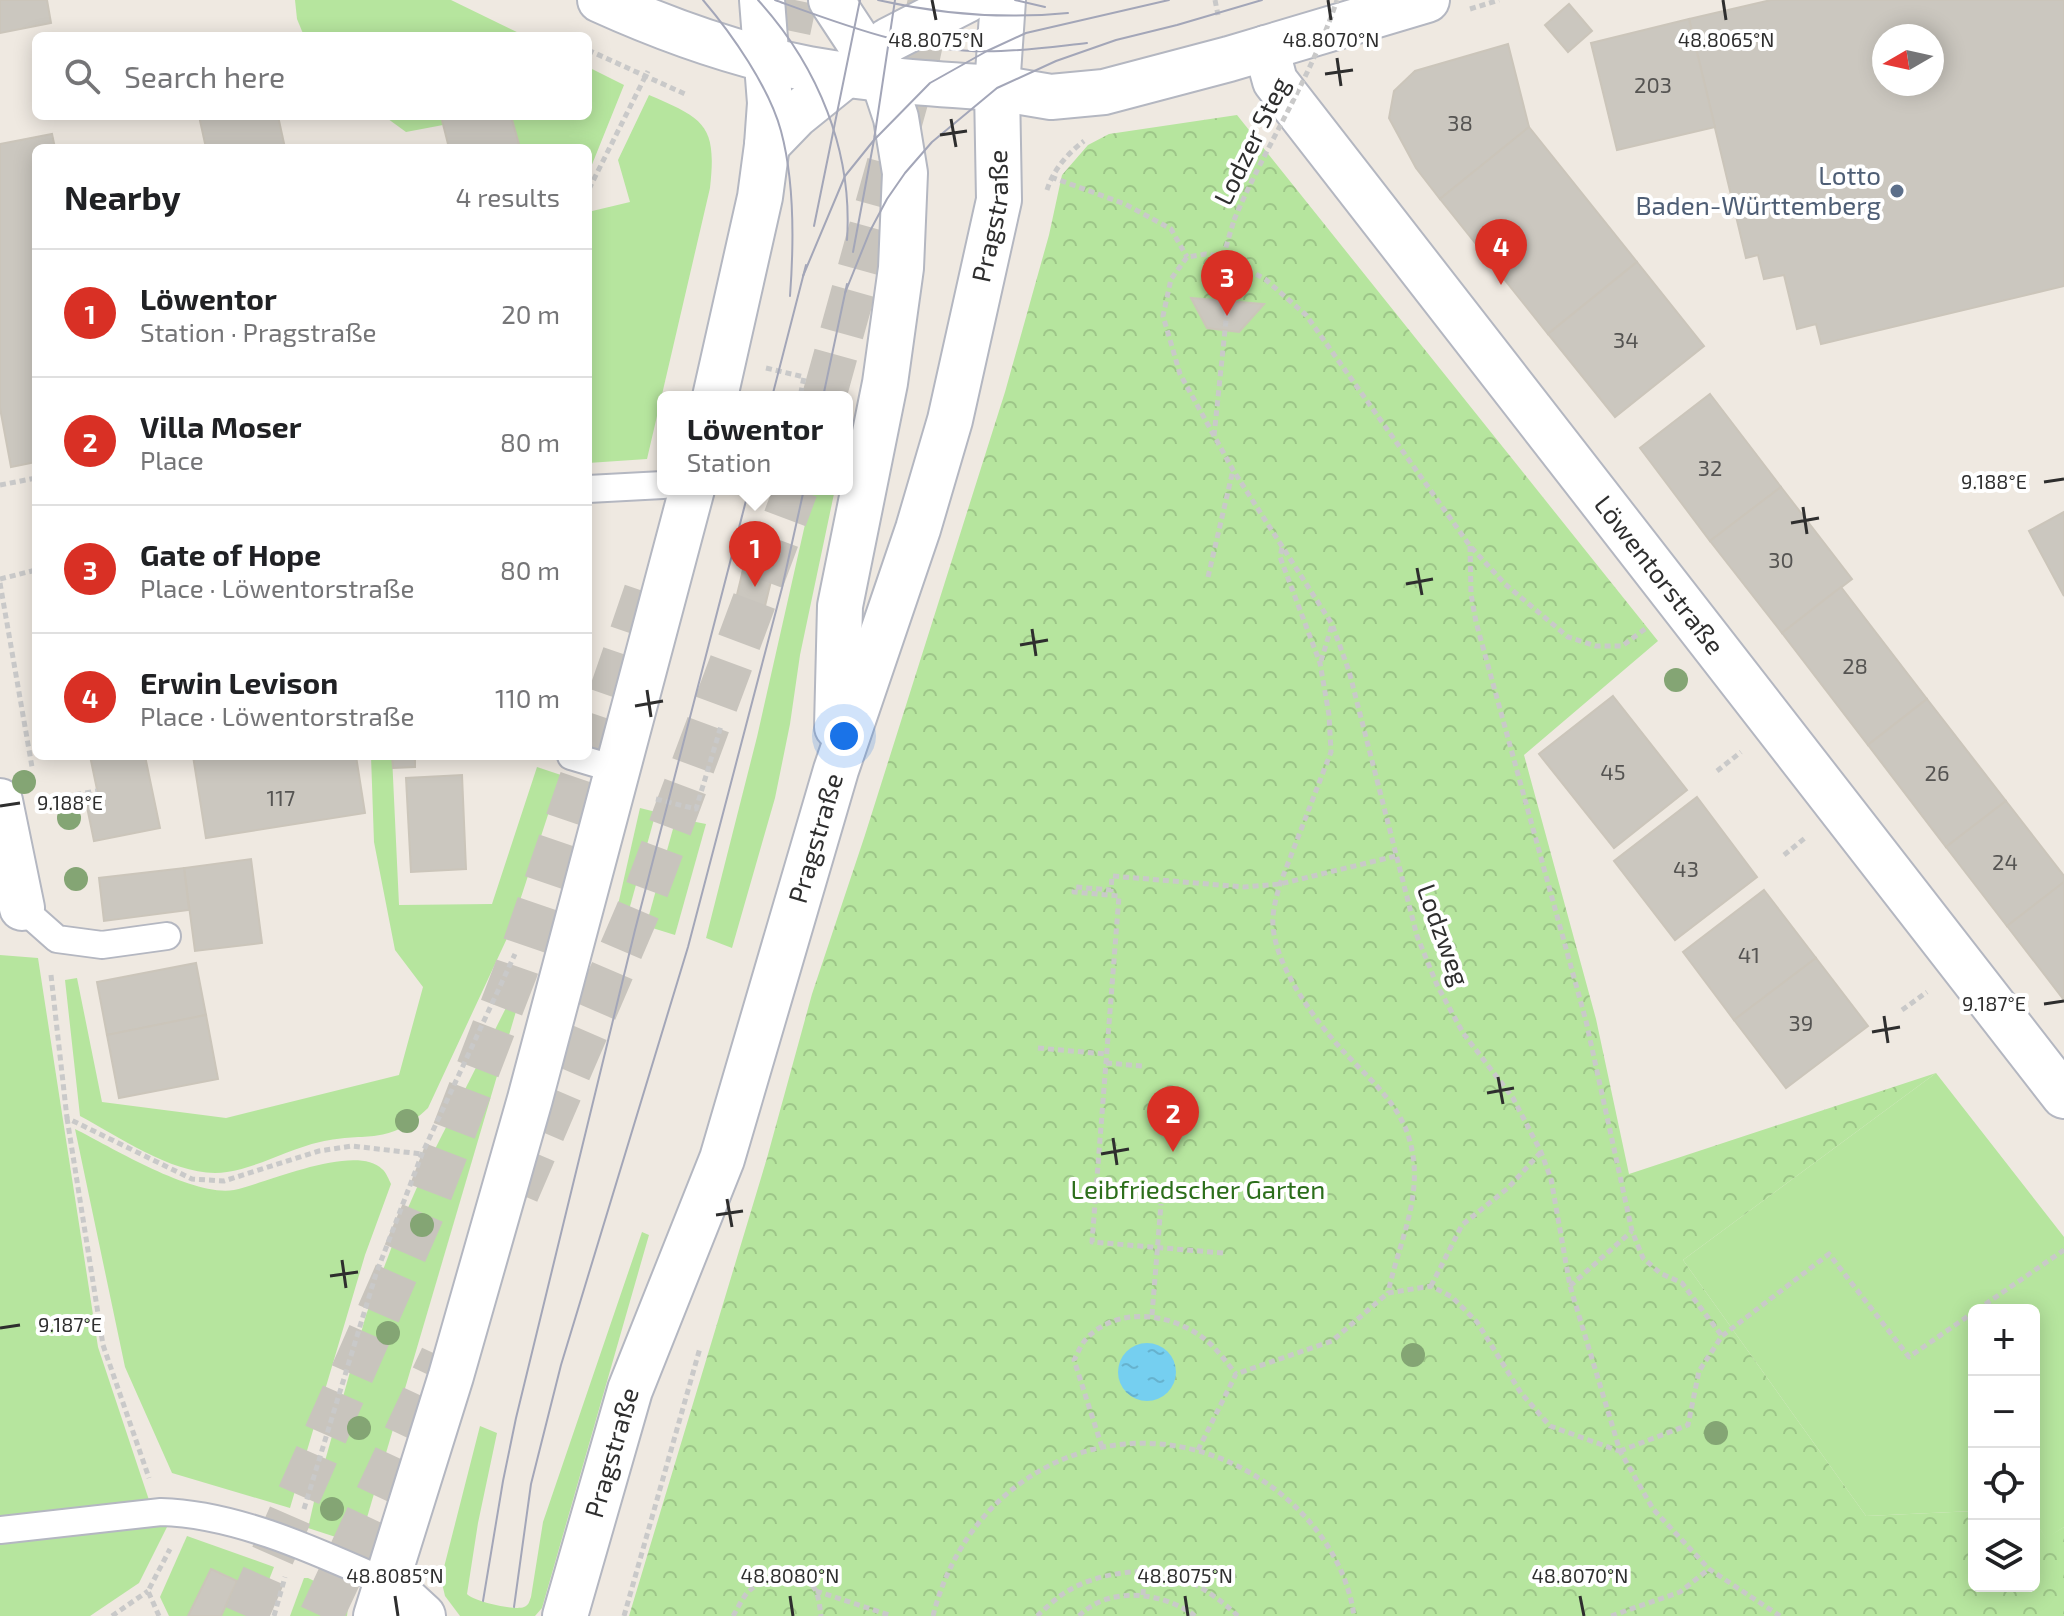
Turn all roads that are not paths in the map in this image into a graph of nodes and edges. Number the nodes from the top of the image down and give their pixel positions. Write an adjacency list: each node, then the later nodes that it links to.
1 (600, 0): 8 (main road)
2 (762, 0): 8 (main road)
3 (831, 0): 9 (main road)
4 (967, 0): 9 (main road)
5 (1003, 0): 10 (main road, Pragstraße)
6 (1427, 0): 7 (main road)
7 (1266, 48): 10 (main road); 22 (main road, Löwentorstraße)
8 (766, 59): 9 (main road); 11 (main road)
9 (866, 70): 10 (main road); 11 (main road); 18 (main road)
10 (997, 88): 18 (main road, Pragstraße)
11 (767, 145): 12 (main road)
12 (716, 391)
13 (657, 485): 14 (lane)
14 (592, 489)
15 (690, 495): 17 (main road)
16 (584, 760): 17 (lane)
17 (618, 770): 24 (main road)
18 (836, 770): 26 (main road, Pragstraße)
19 (18, 801): 20 (main road)
20 (22, 908): 21 (lane)
21 (167, 936)
22 (2064, 1096)
23 (0, 1530): 24 (lane)
24 (381, 1599): 25 (main road)
25 (423, 1616)
26 (565, 1616)

